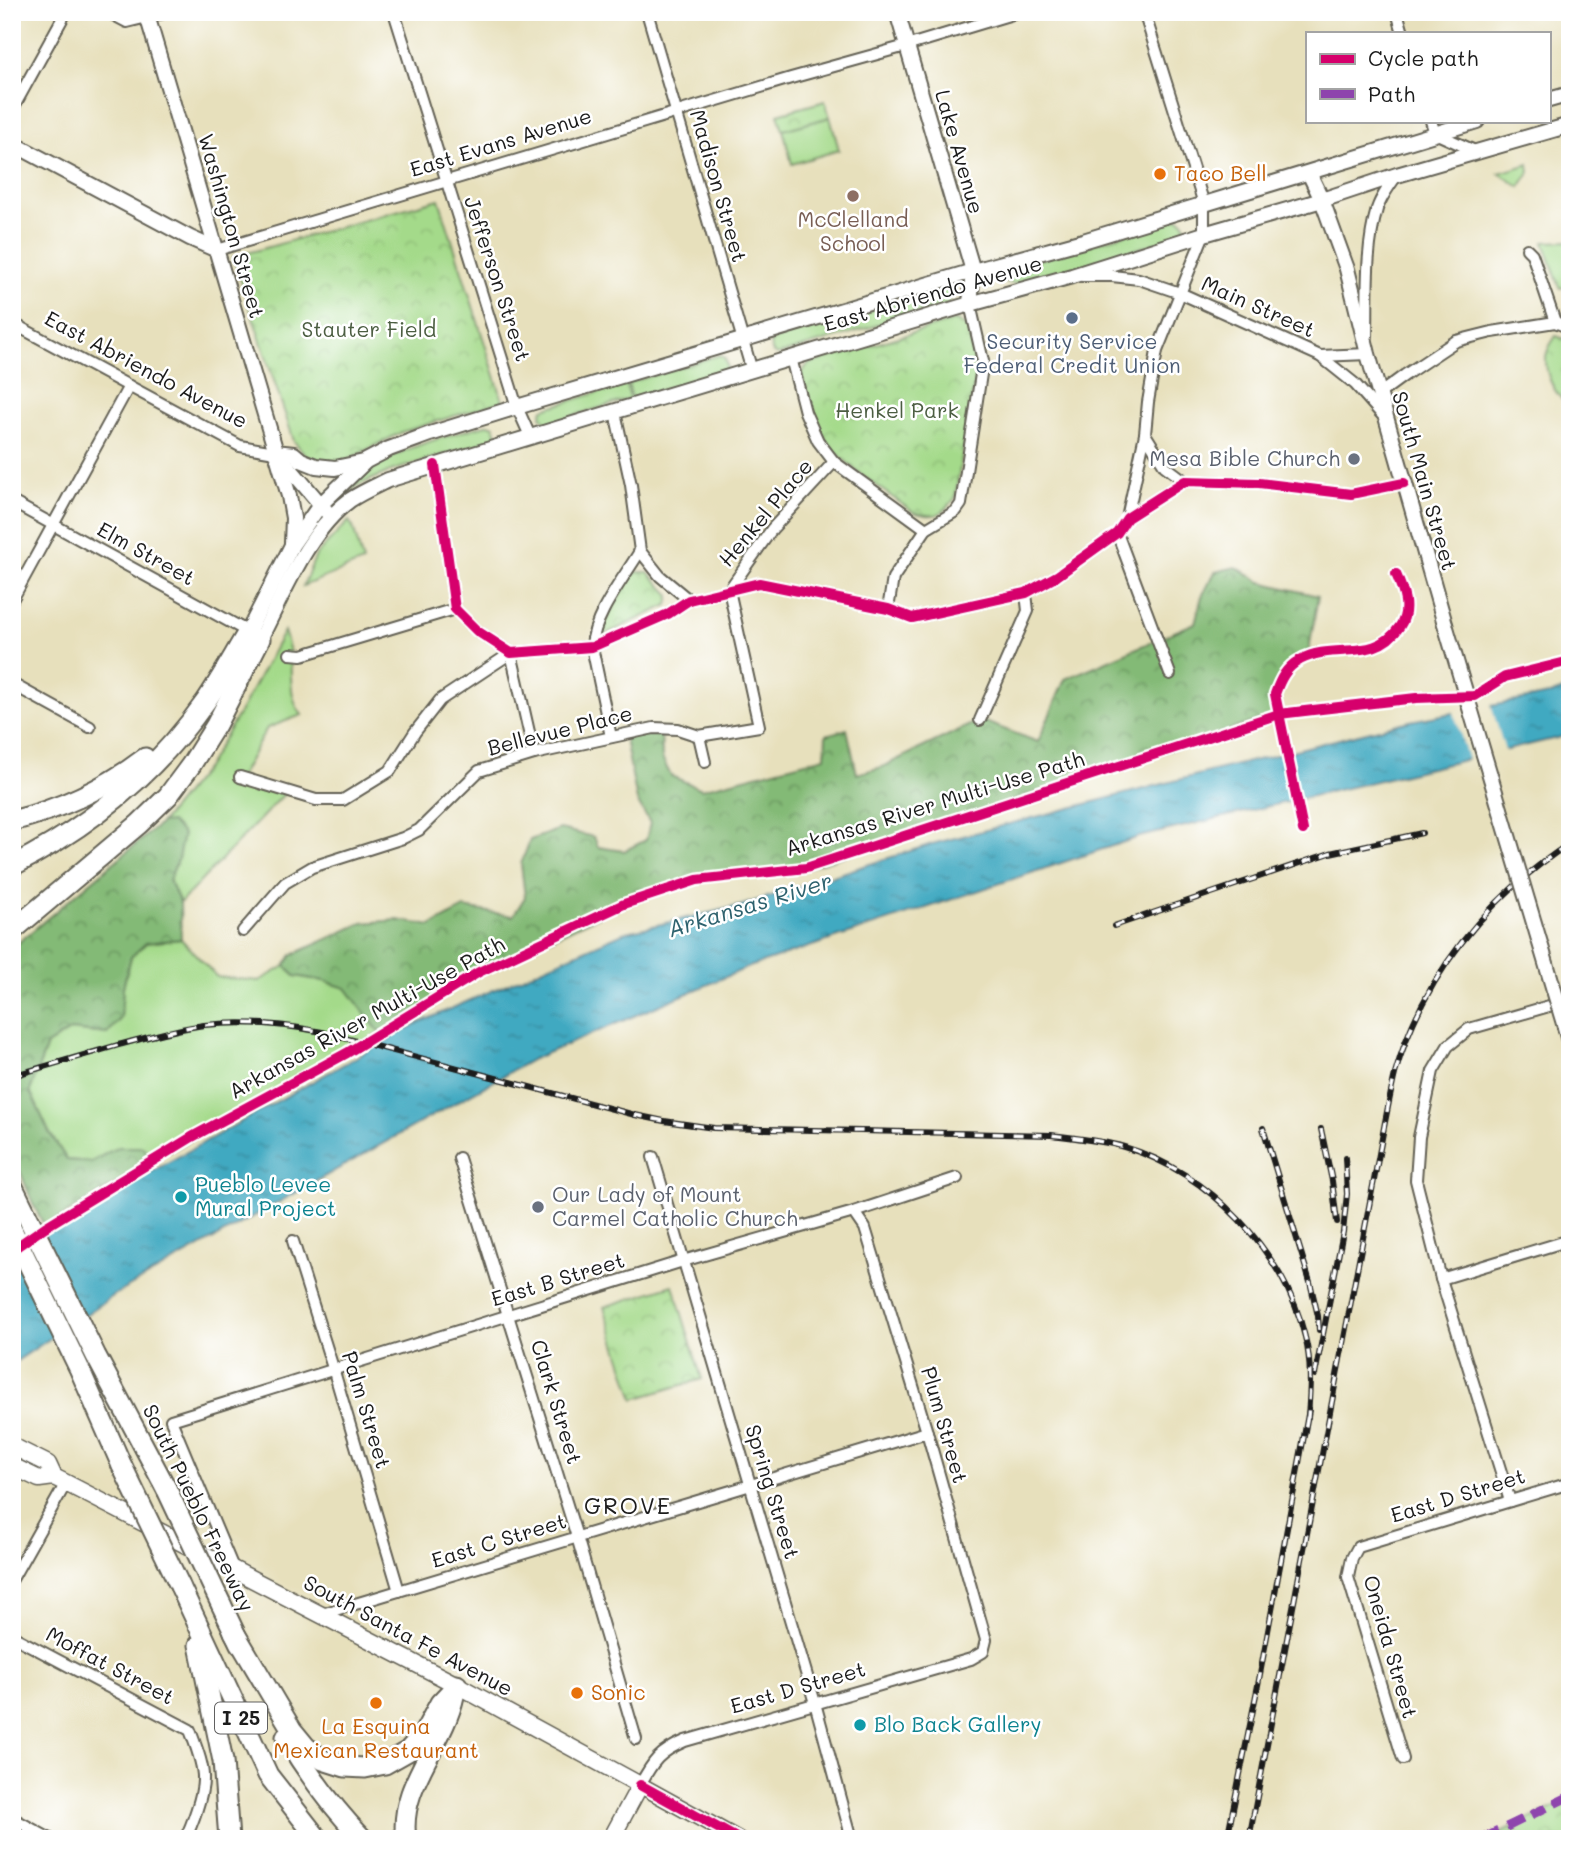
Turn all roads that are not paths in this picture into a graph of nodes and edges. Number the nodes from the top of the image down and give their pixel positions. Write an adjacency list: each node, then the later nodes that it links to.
1 (66, 12): 15 (street)
2 (108, 12): 10 (street)
3 (168, 12): 10 (street)
4 (394, 12): 24 (street, Jefferson Street)
5 (647, 12): 16 (street, Madison Street)
6 (897, 12): 12 (main road, Lake Avenue)
7 (1019, 12): 12 (street, East Evans Avenue)
8 (1144, 12): 26 (street)
9 (1397, 12): 11 (street)
10 (146, 15): 29 (main road, Washington Street)
11 (1404, 32)
12 (906, 46): 16 (street, East Evans Avenue); 30 (main road, Lake Avenue)
13 (1570, 94): 14 (main road)
14 (1550, 100)
15 (12, 110)
16 (677, 112): 24 (street, East Evans Avenue); 37 (street, Madison Street)
17 (1470, 122): 19 (main road, East Abriendo Avenue)
18 (1570, 125): 21 (main road, East Abriendo Avenue)
19 (1433, 127): 21 (street); 22 (main road, East Abriendo Avenue)
20 (12, 143): 29 (main road)
21 (1477, 152): 23 (main road, East Abriendo Avenue)
22 (1308, 173): 25 (main road, South Main Street); 26 (main road, East Abriendo Avenue)
23 (1397, 176): 25 (main road, East Abriendo Avenue); 38 (street, South Main Street)
24 (446, 182): 29 (street, East Evans Avenue); 44 (street, Jefferson Street)
25 (1322, 200): 27 (main road, East Abriendo Avenue); 38 (main road, South Main Street)
26 (1205, 204): 27 (street); 30 (main road, East Abriendo Avenue)
27 (1204, 234): 31 (main road, East Abriendo Avenue); 32 (street)
28 (1527, 249): 34 (street)
29 (217, 250): 49 (main road, Washington Street)
30 (972, 271): 33 (main road, Lake Avenue); 37 (main road, East Abriendo Avenue)
31 (1072, 276): 32 (street, Main Street); 33 (main road, East Abriendo Avenue)
32 (1180, 293): 39 (street, Main Street); 47 (street)
33 (970, 304): 40 (main road, East Abriendo Avenue); 60 (street)
34 (1555, 322): 36 (street); 43 (street)
35 (12, 323): 42 (street, East Abriendo Avenue)
36 (1570, 328)
37 (742, 340): 41 (street, Madison Street); 44 (main road, East Abriendo Avenue)
38 (1368, 352): 39 (street, Main Street); 43 (main road, South Main Street)
39 (1320, 356): 46 (street, Main Street)
40 (791, 358): 41 (main road, East Abriendo Avenue); 51 (street)
41 (752, 371): 45 (main road, East Abriendo Avenue)
42 (129, 386): 49 (street, East Abriendo Avenue); 59 (street)
43 (1380, 394): 46 (main road, South Main Street)
44 (517, 407): 48 (street, Jefferson Street); 50 (main road, East Abriendo Avenue)
45 (615, 412): 48 (main road, East Abriendo Avenue); 63 (street)
46 (1387, 421): 54 (main road, South Main Street)
47 (1145, 434): 53 (street); 58 (street)
48 (530, 436): 52 (main road, East Abriendo Avenue)
49 (275, 452): 50 (main road); 56 (main road); 62 (main road, Washington Street)
50 (366, 461): 56 (main road, East Abriendo Avenue)
51 (834, 462): 60 (street); 64 (street, Henkel Place)
52 (435, 466): 57 (main road, East Abriendo Avenue); 68 (street)
53 (1185, 481): 54 (street); 58 (street)
54 (1404, 483): 91 (main road, South Main Street, bridge)
55 (12, 502): 59 (street, Elm Street)
56 (320, 505): 57 (main road); 62 (main road, East Abriendo Avenue)
57 (332, 517): 70 (main road, East Abriendo Avenue)
58 (1127, 519): 61 (street)
59 (53, 525): 66 (street); 70 (street, Elm Street)
60 (926, 529): 69 (street)
61 (1117, 533): 65 (street); 75 (street)
62 (292, 545): 70 (main road, East Abriendo Avenue)
63 (640, 551): 67 (street); 71 (street)
64 (729, 590): 67 (street); 69 (street); 80 (street, Bellevue Place)
65 (1026, 593): 69 (street); 78 (street)
66 (12, 600)
67 (689, 600): 71 (street)
68 (455, 608): 72 (street); 73 (street)
69 (888, 610)
70 (254, 636): 74 (highway); 77 (highway)
71 (592, 646): 72 (street); 81 (street)
72 (511, 653): 82 (street); 84 (street)
73 (290, 654)
74 (251, 660): 87 (highway); 88 (highway)
75 (1170, 674)
76 (12, 684): 79 (street)
77 (207, 700): 85 (highway); 86 (highway)
78 (980, 720)
79 (90, 726)
80 (699, 736): 81 (street, Bellevue Place); 83 (street)
81 (611, 737): 82 (street, Bellevue Place)
82 (534, 754): 89 (street, Bellevue Place)
83 (705, 762)
84 (240, 777)
85 (12, 821)
86 (12, 866)
87 (12, 881)
88 (12, 931)
89 (243, 931)
90 (1570, 1000): 101 (street)
91 (1570, 1044)
92 (459, 1157): 102 (street, Clark Street)
93 (653, 1157): 100 (street, Spring Street)
94 (957, 1178): 96 (street, East B Street)
95 (12, 1185): 118 (highway, South Pueblo Freeway / I 25, bridge)
96 (854, 1212): 100 (street, East B Street); 104 (street, Plum Street)
97 (12, 1230): 116 (highway, I 25, bridge)
98 (1570, 1240): 101 (street)
99 (293, 1241): 103 (street, Palm Street)
100 (683, 1261): 102 (street, East B Street); 109 (street, Spring Street)
101 (1441, 1279): 110 (street)
102 (509, 1315): 103 (street, East B Street); 111 (street, Clark Street)
103 (333, 1368): 113 (street, East B Street); 115 (street, Palm Street)
104 (927, 1432): 109 (street, East C Street); 120 (street, Plum Street)
105 (12, 1446): 107 (main road, South Santa Fe Avenue)
106 (12, 1466): 107 (main road, South Santa Fe Avenue)
107 (60, 1480): 113 (main road, South Santa Fe Avenue); 114 (street)
108 (1570, 1483): 110 (street, East D Street)
109 (750, 1486): 111 (street, East C Street); 122 (street, Spring Street)
110 (1510, 1501): 112 (street, East D Street)
111 (578, 1537): 115 (street, East C Street); 123 (street, Clark Street)
112 (1358, 1547): 124 (street, Oneida Street)
113 (233, 1568): 117 (main road, South Santa Fe Avenue)
114 (12, 1580)
115 (399, 1591): 117 (street, East C Street)
116 (192, 1610): 129 (highway); 130 (highway, I 25)
117 (323, 1614): 121 (main road, South Santa Fe Avenue)
118 (234, 1632): 121 (highway); 131 (highway, South Pueblo Freeway / I 25)
119 (12, 1636): 128 (street, Moffat Street)
120 (983, 1652): 122 (street, East D Street)
121 (457, 1685): 125 (main road, South Santa Fe Avenue); 132 (highway)
122 (815, 1703): 125 (street, East D Street); 135 (street, Spring Street)
123 (636, 1740)
124 (1403, 1759)
125 (640, 1785): 133 (main road); 134 (main road, South Santa Fe Avenue)
126 (12, 1818): 127 (street)
127 (50, 1839)
128 (185, 1839)
129 (229, 1839)
130 (318, 1839)
131 (363, 1839)
132 (406, 1839)
133 (611, 1839)
134 (738, 1839)
135 (852, 1839)

